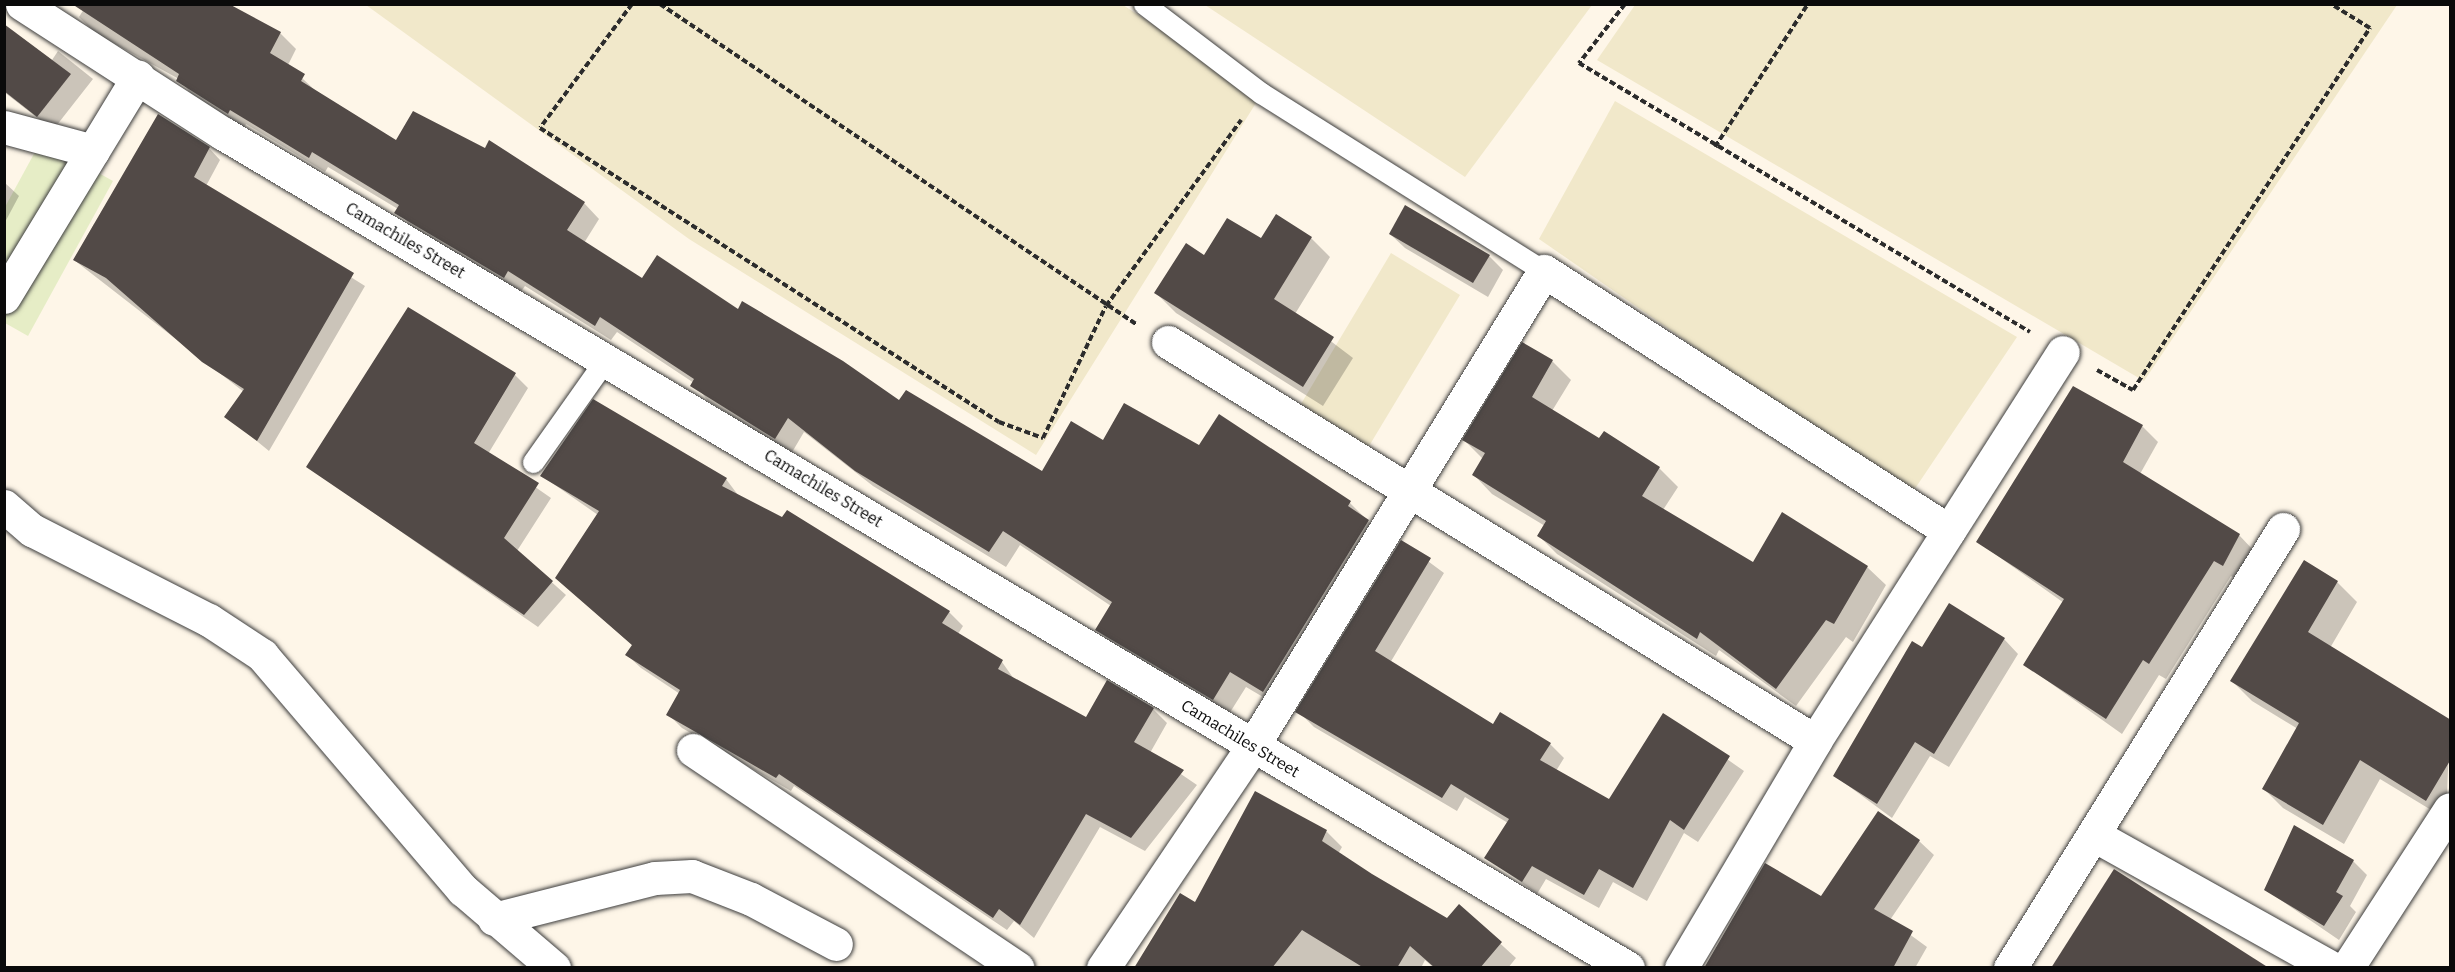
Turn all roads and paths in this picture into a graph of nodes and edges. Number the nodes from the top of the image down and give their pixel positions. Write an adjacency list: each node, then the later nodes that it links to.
1 (22, 4): 8 (street, Camachiles Street)
2 (632, 4): 15 (path)
3 (660, 4): 15 (path)
4 (1144, 4): 9 (lane)
5 (1625, 4): 11 (path)
6 (1808, 4): 11 (path)
7 (2331, 4): 17 (path)
8 (138, 77): 12 (street); 18 (street, Camachiles Street)
9 (1261, 93): 13 (lane); 15 (path)
10 (4, 127): 12 (street)
11 (1715, 147): 17 (path)
12 (93, 152): 14 (street)
13 (1544, 271): 20 (street); 23 (street)
14 (4, 297)
15 (1106, 306): 16 (path)
16 (1168, 342): 20 (street)
17 (2063, 352): 23 (street)
18 (606, 359): 19 (lane); 25 (street, Camachiles Street)
19 (533, 462)
20 (1408, 492): 24 (street); 25 (street)
21 (4, 506): 29 (street)
22 (2283, 529): 28 (street)
23 (1948, 531): 24 (street)
24 (1815, 741): 35 (street)
25 (1252, 747): 33 (street); 34 (street, Camachiles Street)
26 (693, 750): 31 (street)
27 (2451, 809): 38 (street)
28 (2094, 835): 36 (street); 37 (street)
29 (494, 919): 30 (street); 32 (street)
30 (836, 944)
31 (1004, 964)
32 (554, 968)
33 (1103, 968)
34 (1628, 968)
35 (1682, 968)
36 (2010, 968)
37 (2332, 968)
38 (2347, 968)

